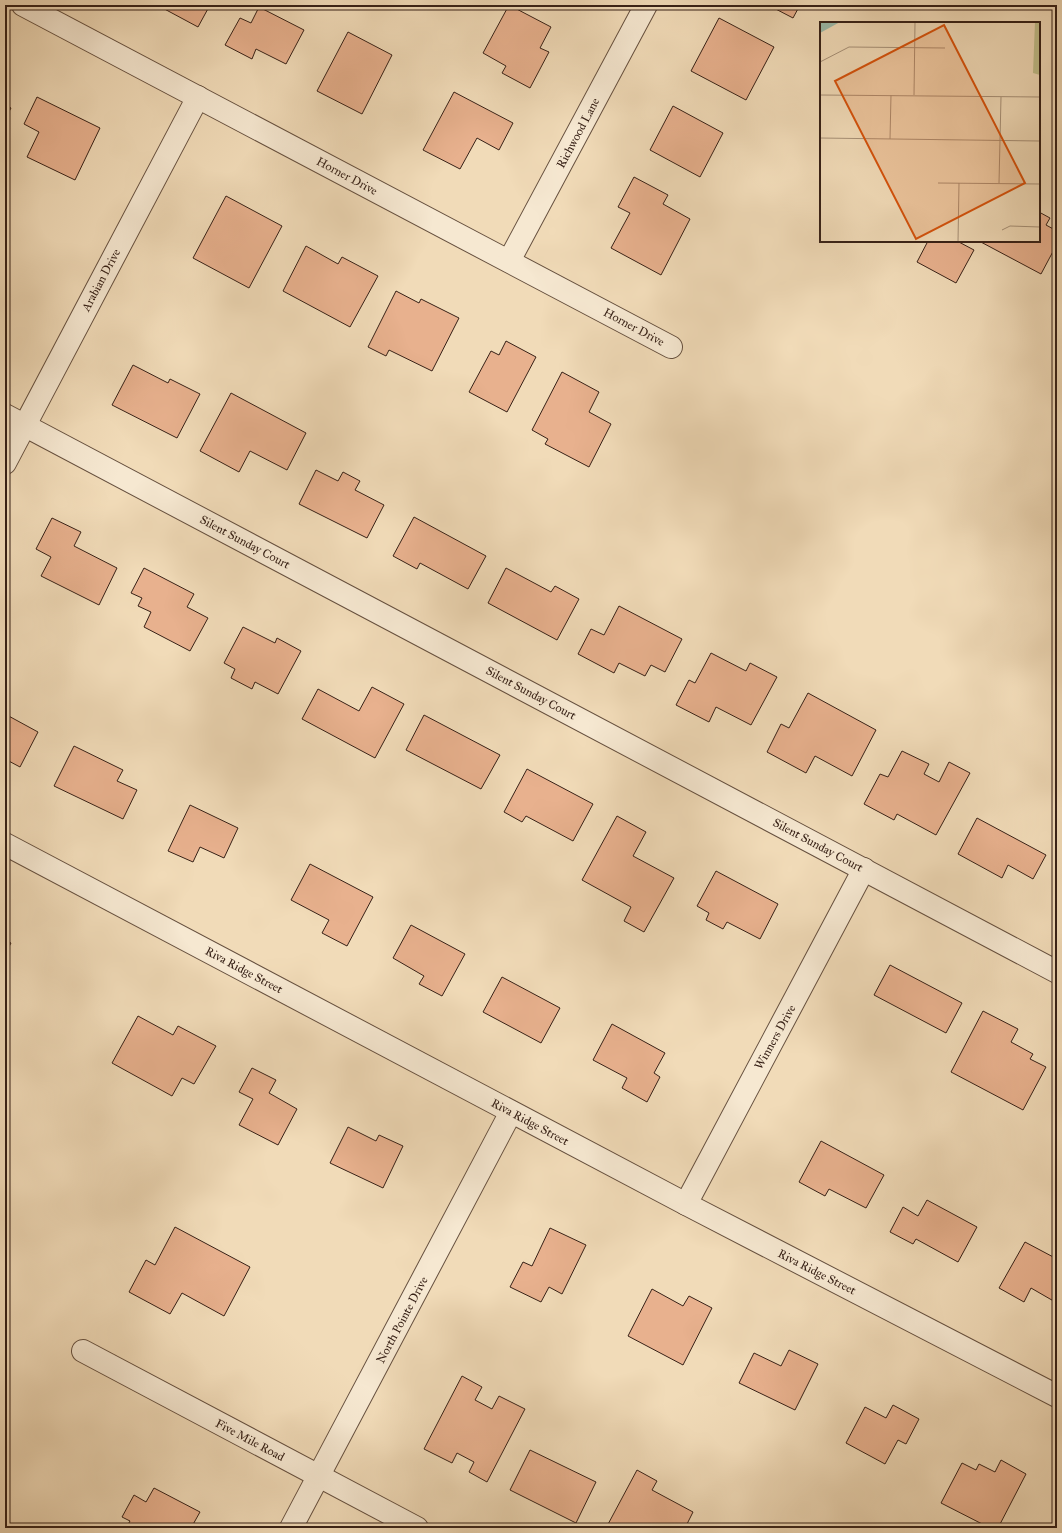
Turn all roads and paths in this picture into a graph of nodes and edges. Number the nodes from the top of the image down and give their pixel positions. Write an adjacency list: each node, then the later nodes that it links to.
1 (23, 5): 3 (street, Horner Drive)
2 (646, 5): 4 (street, Richwood Lane)
3 (198, 97): 4 (street, Horner Drive); 7 (street, Arabian Drive)
4 (509, 261): 5 (street, Horner Drive)
5 (671, 347)
6 (5, 415): 7 (street, Silent Sunday Court)
7 (25, 426): 8 (street, Arabian Drive); 10 (street, Silent Sunday Court)
8 (5, 464)
9 (5, 844): 12 (street, Riva Ridge Street)
10 (864, 869): 11 (street, Silent Sunday Court); 13 (street, Winners Drive)
11 (1057, 972)
12 (512, 1112): 13 (street, Riva Ridge Street); 16 (street, North Pointe Drive)
13 (686, 1204): 15 (street, Riva Ridge Street)
14 (83, 1352): 16 (street, Five Mile Road)
15 (1057, 1396)
16 (319, 1476): 17 (street, North Pointe Drive); 18 (street, Five Mile Road)
17 (291, 1528)
18 (417, 1528)

